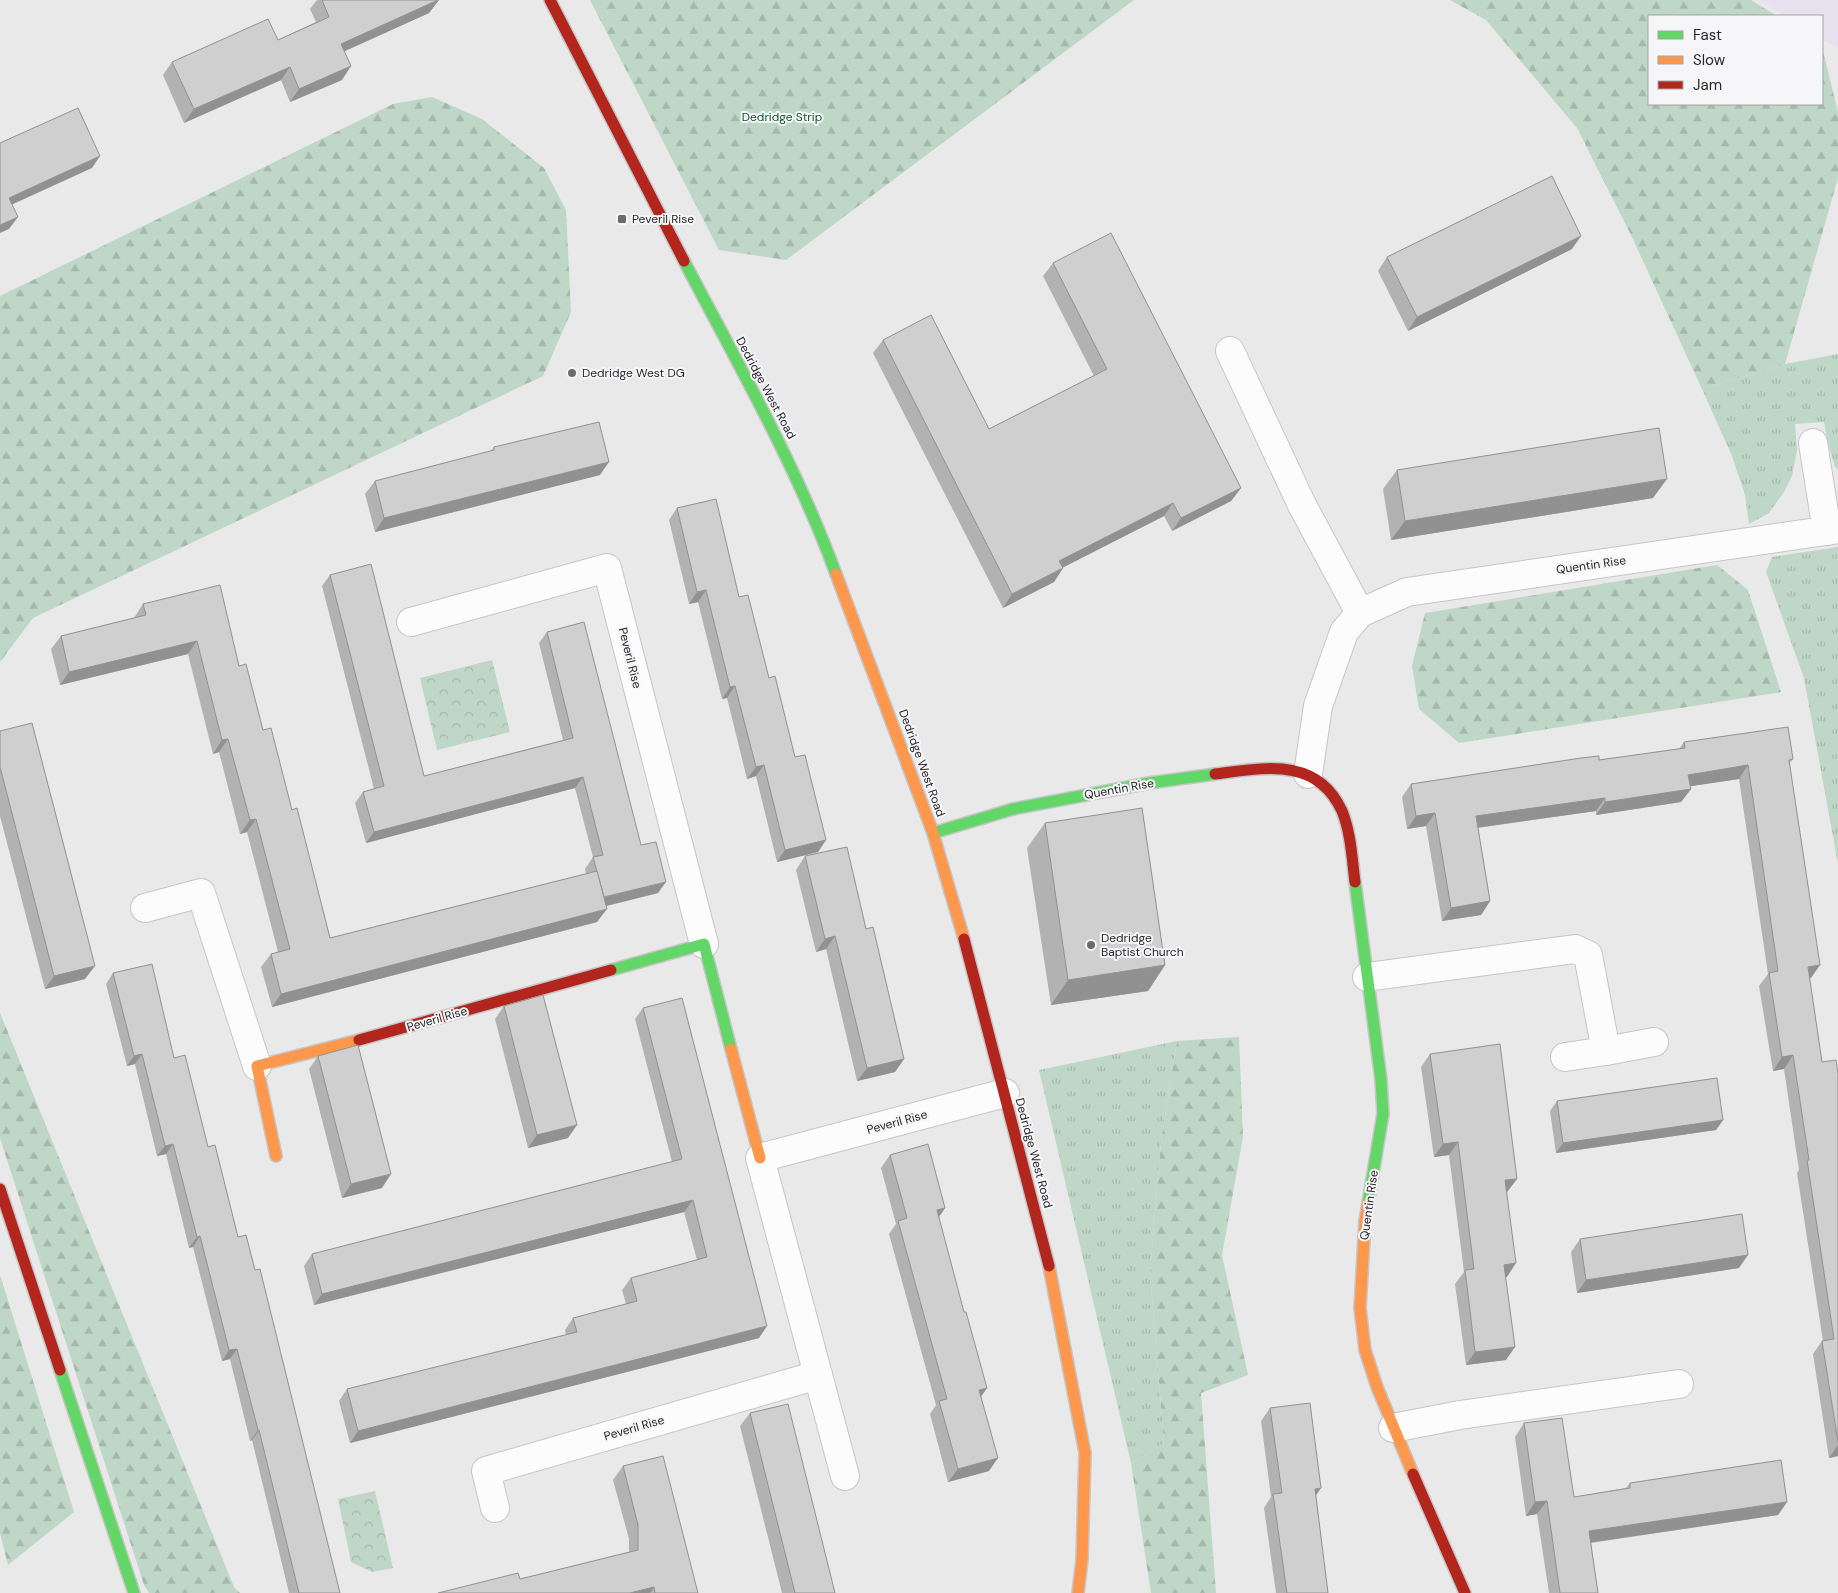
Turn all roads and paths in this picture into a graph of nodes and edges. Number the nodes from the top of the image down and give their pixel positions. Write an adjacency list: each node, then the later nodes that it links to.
1 (550, 0): 8 (street, Dedridge West Road)
2 (1230, 351): 5 (street)
3 (1813, 443): 4 (street, Quentin Rise)
4 (1832, 530): 5 (street, Quentin Rise)
5 (1360, 612): 7 (street, Quentin Rise)
6 (411, 622): 10 (street, Peveril Rise)
7 (1308, 774): 8 (street, Quentin Rise); 11 (street, Quentin Rise)
8 (933, 833): 16 (street, Dedridge West Road)
9 (144, 908): 15 (street)
10 (704, 944): 15 (street, Peveril Rise); 18 (street, Peveril Rise)
11 (1367, 977): 13 (street); 22 (street, Quentin Rise)
12 (1654, 1042): 13 (street)
13 (1606, 1051): 14 (street)
14 (1565, 1057)
15 (257, 1066): 17 (street)
16 (1005, 1093): 18 (street, Peveril Rise); 26 (street, Dedridge West Road)
17 (276, 1156)
18 (760, 1158): 20 (street, Peveril Rise)
19 (0, 1189): 25 (street)
20 (818, 1375): 23 (street, Peveril Rise); 24 (street, Peveril Rise)
21 (1680, 1384): 22 (street)
22 (1393, 1428): 27 (street, Quentin Rise)
23 (845, 1476)
24 (496, 1508)
25 (134, 1593)
26 (1078, 1593)
27 (1465, 1593)

